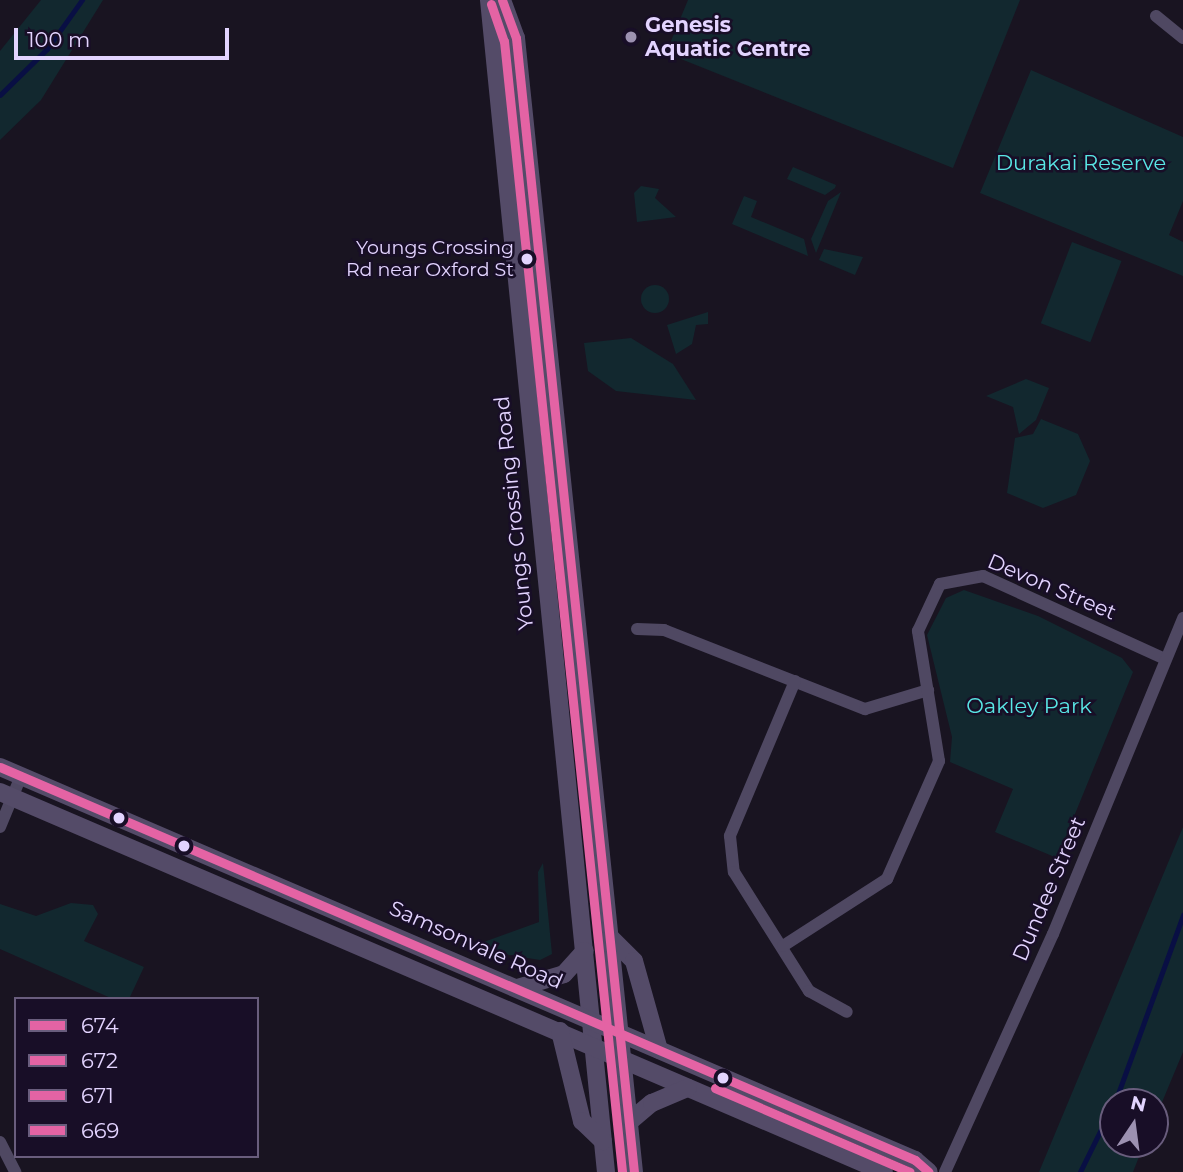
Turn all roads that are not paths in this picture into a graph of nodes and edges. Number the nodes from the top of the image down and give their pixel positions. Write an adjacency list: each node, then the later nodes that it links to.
1 (489, 0): 16 (main road, Youngs Crossing Road)
2 (502, 0): 14 (main road)
3 (1156, 16): 4 (street)
4 (1183, 38)
5 (1183, 618): 7 (street, Dundee Street)
6 (637, 629): 8 (street)
7 (1163, 658): 9 (street, Devon Street); 34 (street, Dundee Street)
8 (795, 681): 9 (street); 15 (street)
9 (928, 690): 15 (street, Devon Street)
10 (0, 767): 11 (main road, Samsonvale Road)
11 (21, 776): 12 (street); 17 (main road, Samsonvale Road)
12 (6, 795): 13 (street); 20 (main road)
13 (0, 827)
14 (612, 939): 21 (main road); 23 (main road)
15 (783, 946): 18 (street)
16 (585, 951): 17 (main road); 19 (main road, Youngs Crossing Road)
17 (517, 988): 19 (main road, Samsonvale Road)
18 (847, 1012)
19 (592, 1021): 21 (main road, Samsonvale Road); 22 (main road, Youngs Crossing Road)
20 (560, 1031): 22 (main road); 27 (main road)
21 (620, 1033): 23 (main road, Samsonvale Road); 24 (main road)
22 (594, 1046): 24 (main road); 27 (main road, Youngs Crossing Road)
23 (659, 1050): 33 (main road, Samsonvale Road)
24 (623, 1059): 25 (main road); 26 (main road)
25 (688, 1088): 26 (main road); 32 (main road)
26 (629, 1122): 31 (main road)
27 (603, 1141): 30 (main road, Youngs Crossing Road)
28 (2, 1147): 29 (street)
29 (15, 1172)
30 (606, 1172)
31 (634, 1172)
32 (884, 1172)
33 (929, 1172)
34 (945, 1172)

